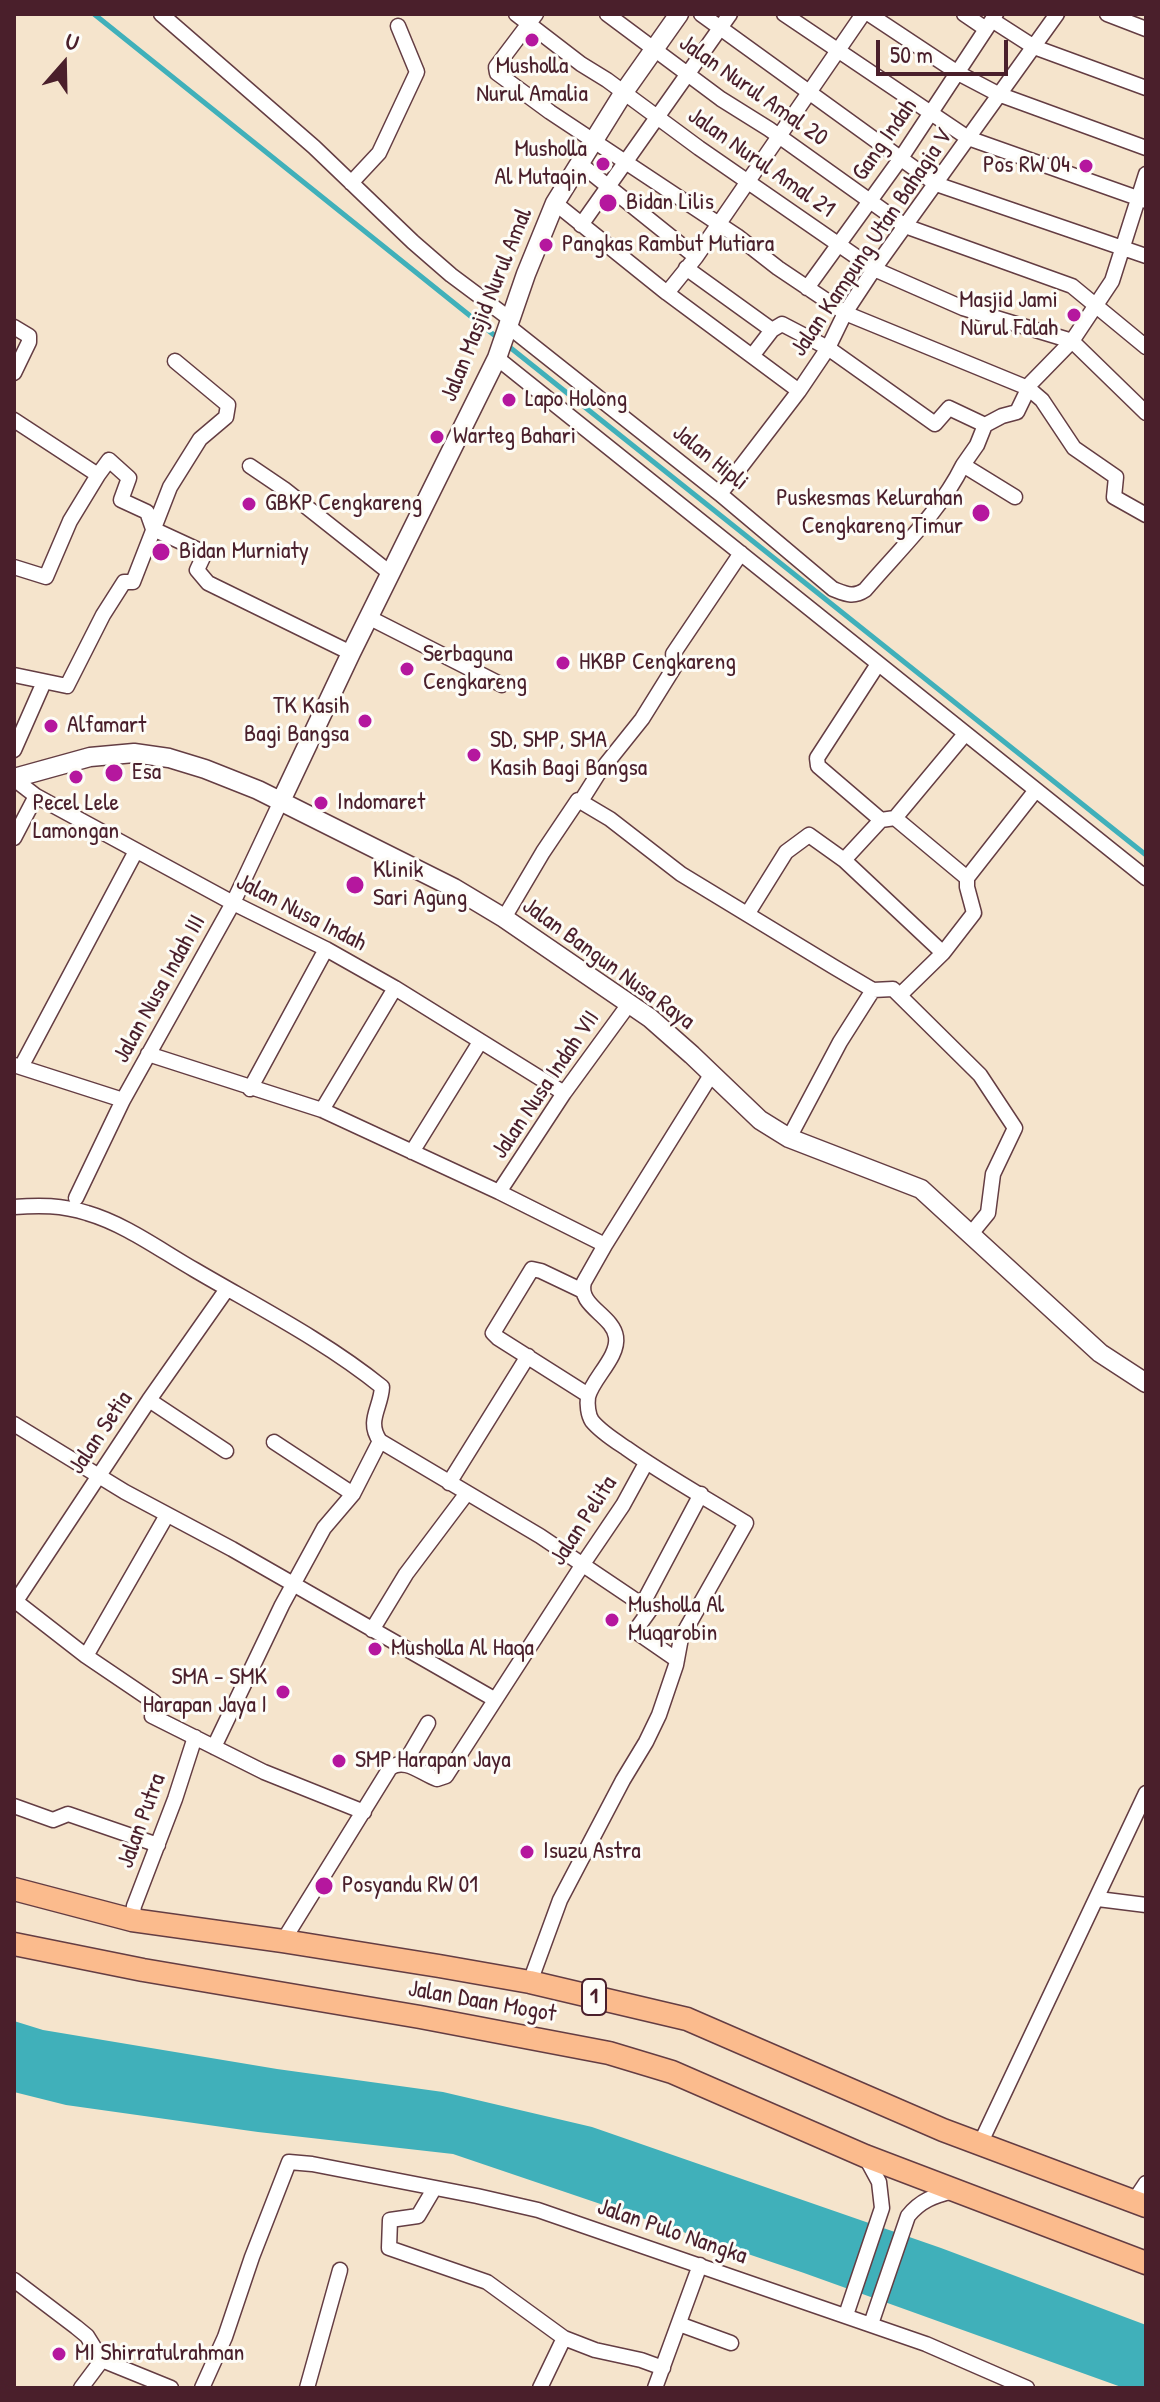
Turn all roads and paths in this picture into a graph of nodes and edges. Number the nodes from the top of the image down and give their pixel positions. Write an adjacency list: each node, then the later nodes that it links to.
1 (161, 14): 37 (street, Jalan Hipli)
2 (516, 14): 12 (street, Jalan Nurul Amal 21)
3 (607, 14): 18 (street, Jalan Nurul Amal 20)
4 (679, 14): 18 (street, Jalan Masjid Nurul Amal)
5 (701, 14): 15 (street)
6 (730, 14): 15 (street)
7 (784, 14): 19 (street)
8 (866, 14): 19 (street); 20 (street)
9 (964, 14): 13 (street)
10 (1057, 14): 17 (street, Jalan Kampung Utan Bahagia V)
11 (1107, 14): 16 (street)
12 (533, 18): 24 (street, Jalan Nurul Amal 21); 30 (street)
13 (991, 21): 17 (street); 20 (street, Gang Indah)
14 (398, 26): 37 (street)
15 (721, 28): 21 (street); 23 (street)
16 (1146, 29)
17 (1034, 47): 22 (street); 25 (street, Jalan Kampung Utan Bahagia V)
18 (654, 48): 21 (street, Jalan Nurul Amal 20); 24 (street, Jalan Masjid Nurul Amal)
19 (839, 52): 23 (street); 26 (street)
20 (958, 73): 25 (street); 26 (street, Gang Indah)
21 (689, 74): 27 (street); 28 (street, Jalan Nurul Amal 20)
22 (1146, 88)
23 (809, 91): 28 (street); 32 (street)
24 (624, 92): 27 (street, Jalan Nurul Amal 21); 30 (street, Jalan Masjid Nurul Amal)
25 (998, 94): 29 (street, Jalan Kampung Utan Bahagia V); 31 (street)
26 (931, 113): 29 (street); 32 (street, Gang Indah)
27 (658, 117): 33 (street); 36 (street, Jalan Nurul Amal 21)
28 (779, 137): 36 (street); 41 (street, Jalan Nurul Amal 20)
29 (968, 138): 38 (street, Jalan Kampung Utan Bahagia V); 40 (street)
30 (594, 139): 33 (street); 34 (street, Jalan Masjid Nurul Amal)
31 (1146, 148)
32 (901, 158): 38 (street); 41 (street, Gang Indah)
33 (627, 162): 39 (street); 43 (street)
34 (579, 163): 39 (street); 42 (street, Jalan Masjid Nurul Amal)
35 (1146, 174): 40 (street)
36 (747, 182): 43 (street); 46 (street, Jalan Nurul Amal 21)
37 (351, 183): 55 (street, Jalan Hipli)
38 (936, 184): 45 (street, Jalan Kampung Utan Bahagia V); 47 (street)
39 (608, 187): 44 (street); 49 (street)
40 (1142, 200): 47 (street)
41 (870, 201): 45 (street, Jalan Nurul Amal 20); 46 (street, Gang Indah)
42 (555, 203): 44 (street); 55 (street, Jalan Masjid Nurul Amal)
43 (719, 224): 49 (street); 51 (street)
44 (581, 225): 52 (street)
45 (905, 226): 50 (street, Jalan Kampung Utan Bahagia V); 53 (street, Jalan Nurul Amal 20)
46 (838, 244): 50 (street, Jalan Nurul Amal 21); 51 (street, Gang Indah)
47 (1122, 247): 48 (street); 53 (street)
48 (1146, 256)
49 (691, 262): 52 (street); 57 (street)
50 (874, 269): 54 (street, Jalan Kampung Utan Bahagia V); 58 (street, Jalan Nurul Amal 21)
51 (807, 288): 54 (street)
52 (667, 293): 62 (street)
53 (1095, 304): 58 (street); 59 (street, Jalan Nurul Amal 20)
54 (845, 313): 60 (street, Jalan Kampung Utan Bahagia V); 65 (street)
55 (508, 325): 61 (street, Jalan Masjid Nurul Amal); 73 (street, Jalan Hipli)
56 (14, 327): 64 (street)
57 (772, 330): 60 (street); 62 (street)
58 (1072, 341): 65 (street); 67 (street)
59 (1146, 347)
60 (828, 348): 66 (street, Jalan Kampung Utan Bahagia V); 69 (street)
61 (498, 356): 77 (street); 79 (street, Jalan Masjid Nurul Amal)
62 (752, 356): 66 (street)
63 (175, 361): 76 (street)
64 (14, 373)
65 (1028, 388): 69 (street); 75 (street)
66 (799, 391): 73 (street, Jalan Kampung Utan Bahagia V)
67 (1146, 413)
68 (14, 420): 72 (street)
69 (985, 425): 70 (street)
70 (963, 465): 73 (street, Jalan Hipli); 74 (street)
71 (250, 466): 79 (street)
72 (98, 475): 76 (street); 78 (street)
73 (720, 494)
74 (1015, 497)
75 (1146, 515)
76 (153, 529): 81 (street); 84 (street)
77 (741, 553): 82 (street); 92 (street)
78 (14, 567)
79 (390, 573): 80 (street, Jalan Masjid Nurul Amal)
80 (368, 617): 81 (street, Jalan Masjid Nurul Amal); 85 (street)
81 (351, 653): 91 (street, Jalan Masjid Nurul Amal)
82 (878, 664): 86 (street); 93 (street)
83 (14, 675): 84 (street)
84 (44, 682): 87 (street)
85 (502, 685)
86 (965, 734): 89 (street); 93 (street)
87 (14, 750)
88 (14, 778): 90 (street, Jalan Nusa Indah); 91 (street, Jalan Bangun Nusa Raya)
89 (1036, 790): 97 (street); 98 (street)
90 (36, 796): 94 (street); 95 (street, Jalan Nusa Indah)
91 (281, 801): 99 (street, Jalan Nusa Indah III); 101 (street, Jalan Bangun Nusa Raya)
92 (581, 801): 100 (street); 101 (street)
93 (888, 819): 96 (street); 97 (street)
94 (14, 838)
95 (136, 851): 99 (street, Jalan Nusa Indah); 110 (street)
96 (844, 860): 100 (street); 103 (street)
97 (967, 878): 103 (street)
98 (1146, 878)
99 (233, 903): 102 (street, Jalan Nusa Indah); 109 (street, Jalan Nusa Indah III)
100 (748, 913): 105 (street)
101 (504, 918): 107 (street, Jalan Bangun Nusa Raya)
102 (326, 949): 104 (street, Jalan Nusa Indah); 112 (street)
103 (943, 953): 106 (street)
104 (395, 988): 108 (street, Jalan Nusa Indah); 115 (street)
105 (873, 990): 106 (street); 116 (street)
106 (900, 995): 121 (street)
107 (629, 1004): 111 (street, Jalan Bangun Nusa Raya); 113 (street, Jalan Nusa Indah VII)
108 (480, 1042): 113 (street, Jalan Nusa Indah); 117 (street)
109 (148, 1054): 112 (street); 114 (street, Jalan Nusa Indah III)
110 (18, 1066): 114 (street)
111 (711, 1075): 116 (street, Jalan Bangun Nusa Raya); 122 (street)
112 (250, 1089): 115 (street)
113 (564, 1093): 118 (street, Jalan Nusa Indah VII)
114 (123, 1100): 119 (street, Jalan Nusa Indah III)
115 (322, 1110): 117 (street)
116 (789, 1138): 121 (street, Jalan Bangun Nusa Raya)
117 (412, 1152): 118 (street)
118 (499, 1192): 122 (street)
119 (76, 1198)
120 (14, 1207): 123 (street)
121 (970, 1235): 126 (street, Jalan Bangun Nusa Raya)
122 (605, 1245): 124 (street)
123 (227, 1289): 128 (street, Jalan Setia); 130 (street)
124 (583, 1291): 125 (street); 127 (street)
125 (528, 1356): 127 (street); 135 (street)
126 (1146, 1383)
127 (588, 1395): 133 (street, Jalan Pelita)
128 (149, 1400): 132 (street); 134 (street, Jalan Setia)
129 (14, 1424): 134 (street)
130 (380, 1441): 135 (street); 137 (street)
131 (274, 1442): 137 (street)
132 (226, 1451)
133 (646, 1463): 138 (street); 140 (street, Jalan Pelita)
134 (99, 1476): 139 (street); 142 (street, Jalan Setia)
135 (449, 1483): 136 (street)
136 (467, 1493): 140 (street); 144 (street)
137 (353, 1494): 141 (street)
138 (701, 1494): 143 (street); 146 (street)
139 (167, 1515): 141 (street); 145 (street)
140 (583, 1564): 143 (street); 147 (street, Jalan Pelita)
141 (293, 1585): 144 (street); 150 (street)
142 (15, 1602): 145 (street)
143 (642, 1605): 146 (street)
144 (372, 1630): 147 (street)
145 (86, 1656): 149 (street)
146 (677, 1660): 162 (street)
147 (494, 1699): 151 (street, Jalan Pelita)
148 (428, 1723): 151 (street)
149 (195, 1737): 150 (street); 155 (street, Jalan Putra)
150 (214, 1747): 154 (street)
151 (404, 1764): 154 (street)
152 (1146, 1793): 157 (street)
153 (14, 1806): 155 (street)
154 (364, 1812): 160 (street)
155 (158, 1845): 159 (street, Jalan Putra)
156 (14, 1889): 159 (highway, Jalan Daan Mogot / 1)
157 (1098, 1899): 158 (street); 163 (street)
158 (1146, 1905)
159 (132, 1920): 160 (highway, Jalan Daan Mogot / 1)
160 (283, 1941): 162 (highway, Jalan Daan Mogot / 1)
161 (14, 1944): 164 (highway, Jalan Daan Mogot / 1)
162 (530, 1982): 163 (highway, Jalan Daan Mogot / 1)
163 (980, 2144): 167 (highway, Jalan Daan Mogot / 1)
164 (865, 2156): 166 (highway, Jalan Daan Mogot / 1); 172 (street)
165 (434, 2189): 169 (street, Jalan Pulo Nangka); 175 (street); 182 (street, Jalan Pulo Nangka)
166 (956, 2190): 168 (highway, Jalan Daan Mogot / 1); 173 (street)
167 (1142, 2197)
168 (1146, 2263)
169 (700, 2265): 172 (street, Jalan Pulo Nangka); 174 (street)
170 (340, 2270): 183 (street)
171 (14, 2280): 177 (street)
172 (848, 2310): 173 (street, Jalan Pulo Nangka)
173 (874, 2318): 179 (street, Jalan Pulo Nangka)
174 (679, 2324): 176 (street); 178 (street)
175 (564, 2338): 178 (street); 184 (street)
176 (731, 2343)
177 (102, 2360): 180 (street); 181 (street)
178 (663, 2368): 185 (street)
179 (999, 2383): 186 (street, Jalan Pulo Nangka)
180 (81, 2388)
181 (171, 2388)
182 (202, 2388)
183 (307, 2388)
184 (540, 2388)
185 (655, 2388)
186 (1027, 2388)

